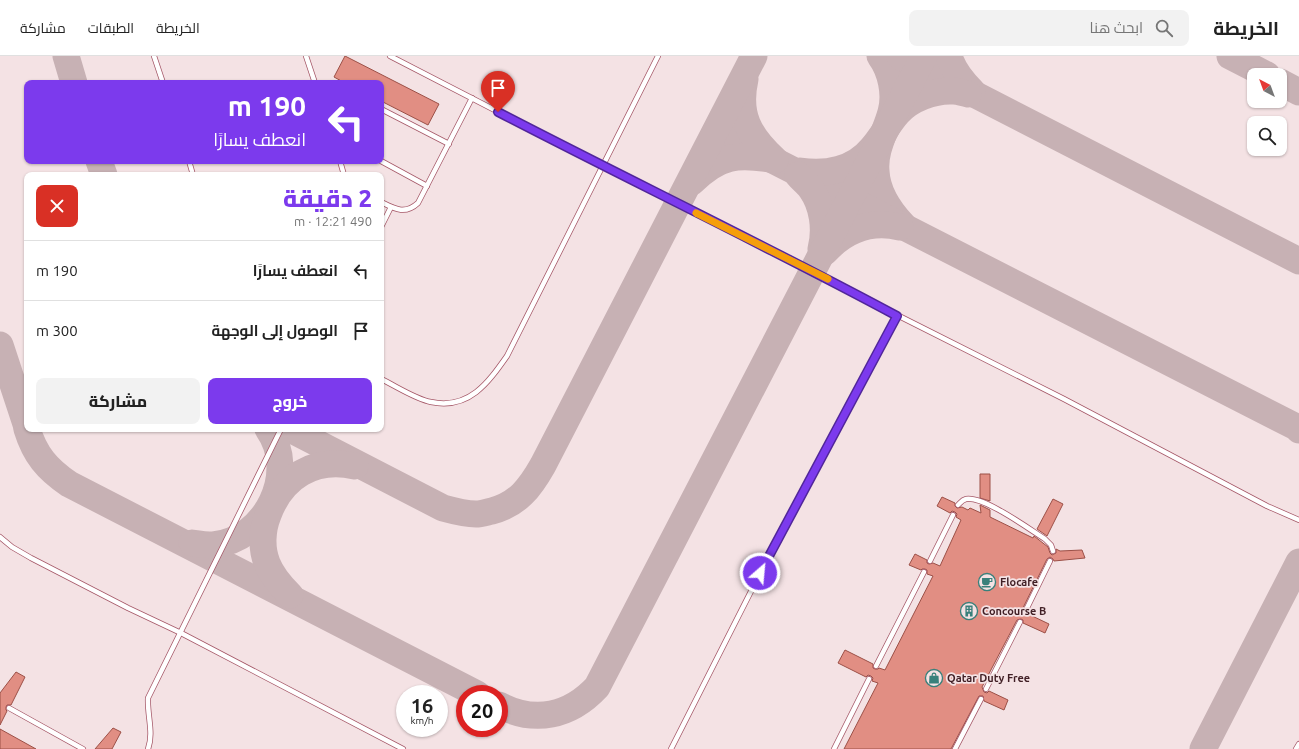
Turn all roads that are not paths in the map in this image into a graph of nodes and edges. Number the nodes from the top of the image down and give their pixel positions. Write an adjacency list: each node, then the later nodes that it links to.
1 (154, 56): 5 (lane)
2 (306, 56): 6 (lane)
3 (390, 56): 7 (lane)
4 (658, 56): 11 (lane)
5 (161, 80)
6 (314, 80)
7 (472, 98): 9 (lane); 11 (lane)
8 (384, 111): 9 (lane)
9 (448, 144): 12 (lane)
10 (384, 163): 12 (lane)
11 (603, 166): 16 (lane); 17 (lane)
12 (427, 186): 14 (lane)
13 (384, 204): 14 (lane)
14 (391, 207): 15 (lane)
15 (384, 221)
16 (897, 316): 21 (lane); 39 (lane)
17 (384, 380)
18 (280, 432): 29 (lane)
19 (958, 505): 23 (lane)
20 (953, 515): 24 (lane)
21 (1299, 520)
22 (0, 537): 29 (lane)
23 (1053, 551)
24 (930, 561)
25 (1050, 561): 27 (lane)
26 (924, 572): 30 (lane)
27 (1025, 612)
28 (1020, 622): 32 (lane)
29 (181, 633): 37 (lane); 38 (lane)
30 (876, 666)
31 (869, 679): 40 (lane)
32 (986, 689)
33 (980, 699): 41 (lane)
34 (9, 708): 36 (lane)
35 (1299, 744): 42 (lane)
36 (83, 749)
37 (148, 749)
38 (403, 749)
39 (671, 749)
40 (834, 749)
41 (955, 749)
42 (1296, 749)

